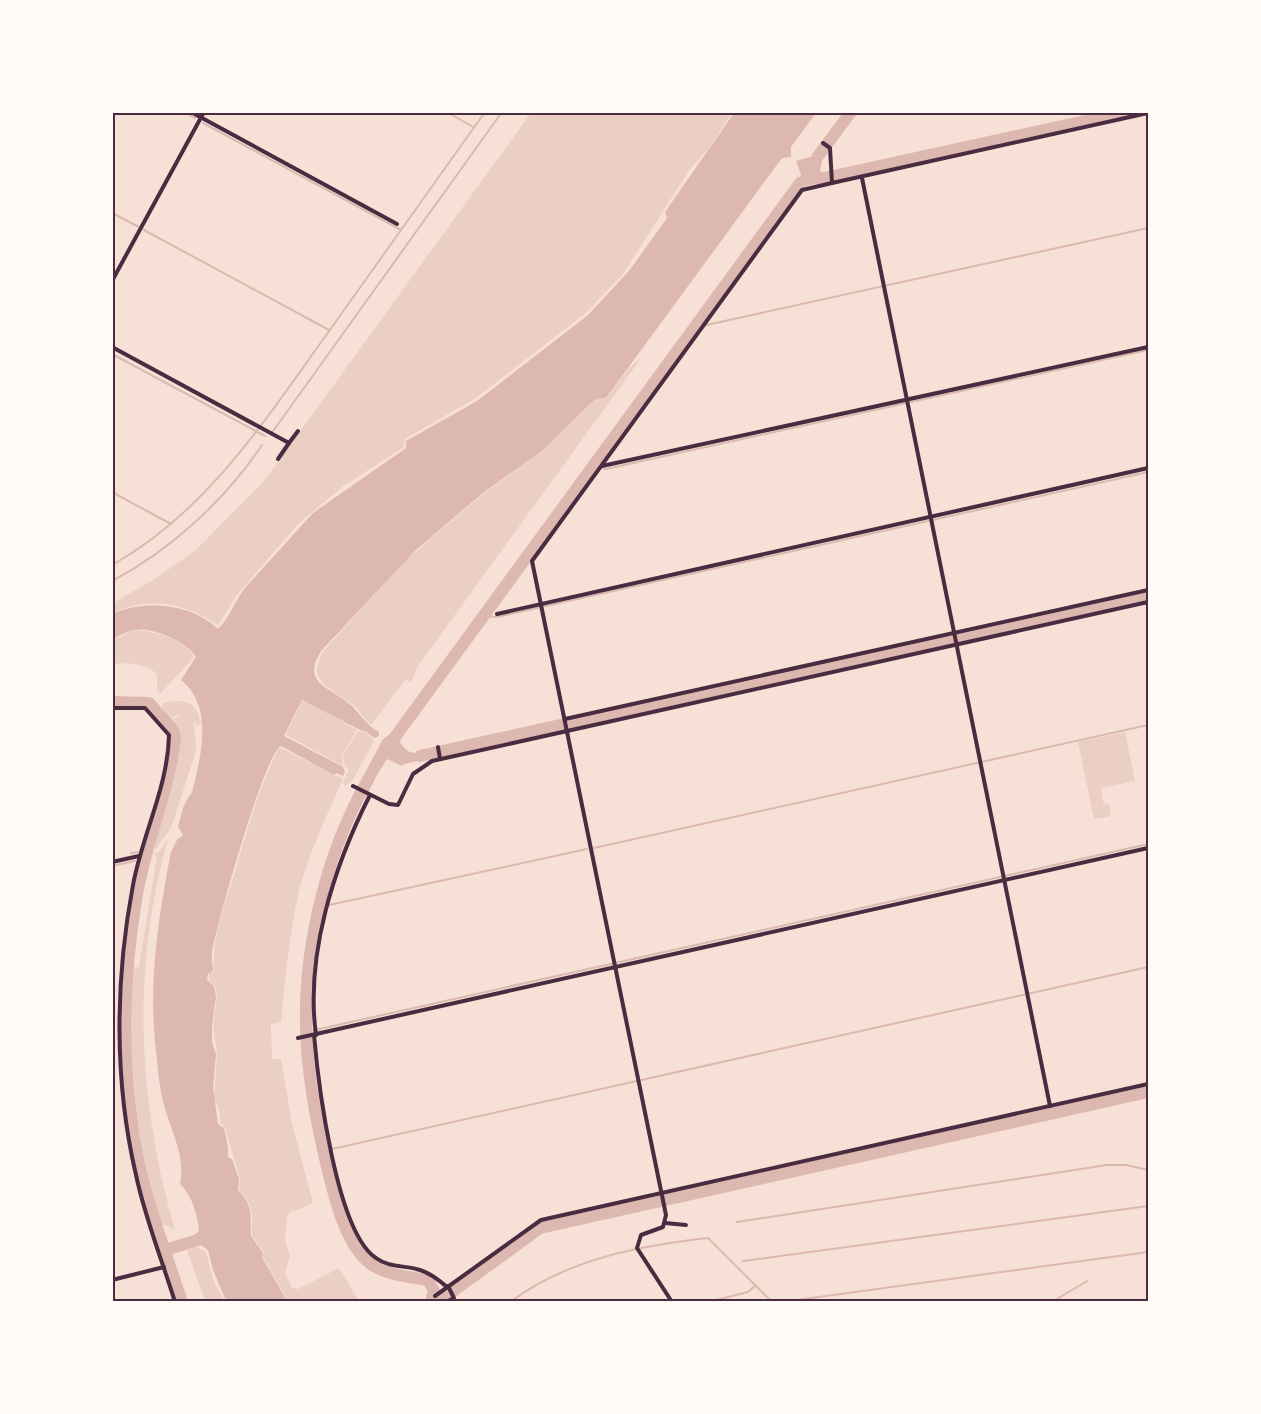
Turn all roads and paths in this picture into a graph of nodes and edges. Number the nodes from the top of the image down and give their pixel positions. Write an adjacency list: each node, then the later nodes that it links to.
1 (191, 112): 4 (street)
2 (204, 112): 4 (street)
3 (1149, 114): 6 (street)
4 (201, 118): 8 (street); 9 (street)
5 (823, 143): 7 (street)
6 (862, 178): 7 (street); 12 (street)
7 (832, 182): 16 (street)
8 (397, 224)
9 (112, 281)
10 (112, 347): 14 (street)
11 (1149, 347): 12 (street)
12 (907, 402): 16 (street); 18 (street)
13 (298, 431): 14 (street)
14 (289, 443): 15 (street)
15 (278, 459)
16 (600, 468): 21 (street)
17 (1149, 468): 18 (street)
18 (930, 520): 21 (street); 23 (street)
19 (1149, 590): 23 (street)
20 (1149, 602): 24 (street)
21 (542, 607): 22 (street); 26 (street)
22 (497, 614)
23 (954, 633): 24 (street); 26 (street)
24 (956, 643): 27 (street); 35 (street)
25 (112, 708): 33 (street)
26 (565, 720): 27 (street)
27 (567, 730): 29 (street); 36 (street)
28 (438, 748): 29 (street)
29 (440, 758): 31 (street)
30 (355, 787): 31 (street)
31 (368, 794): 37 (street)
32 (1149, 848): 35 (street)
33 (140, 856): 34 (street); 39 (street)
34 (112, 862)
35 (1004, 878): 36 (street); 42 (street)
36 (615, 964): 37 (street); 43 (street)
37 (314, 1034): 38 (street); 48 (street)
38 (299, 1038)
39 (121, 1054): 40 (street); 46 (street)
40 (112, 1056)
41 (1149, 1084): 42 (street)
42 (1050, 1106): 43 (street)
43 (661, 1195): 44 (street); 48 (street)
44 (665, 1223): 45 (street); 52 (street)
45 (686, 1225)
46 (164, 1267): 47 (street); 50 (street)
47 (112, 1280)
48 (448, 1287): 49 (street); 51 (street)
49 (435, 1296)
50 (175, 1302)
51 (446, 1302)
52 (672, 1302)

